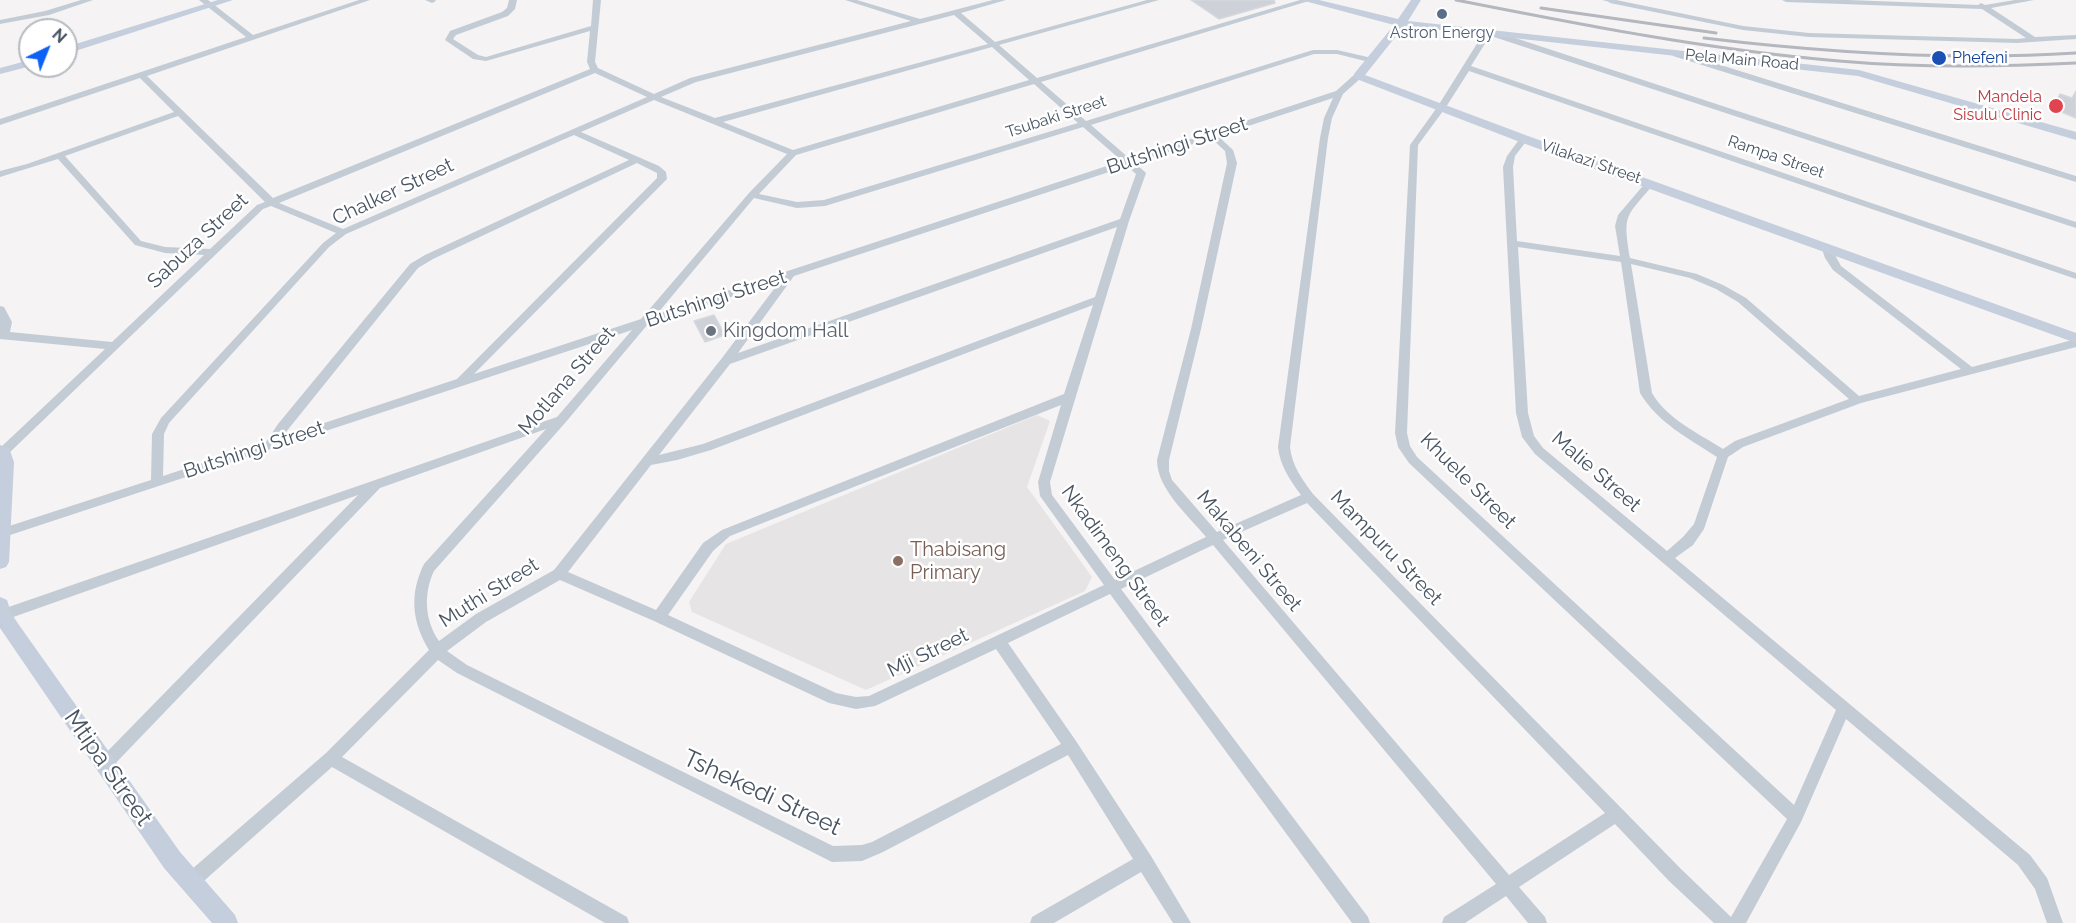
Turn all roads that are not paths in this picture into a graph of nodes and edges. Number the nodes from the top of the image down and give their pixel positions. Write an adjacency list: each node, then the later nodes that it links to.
1 (89, 0): 18 (street)
2 (228, 0): 15 (street)
3 (366, 0): 24 (street)
4 (513, 0): 21 (street)
5 (597, 0): 21 (street)
6 (849, 0): 19 (street)
7 (999, 0): 17 (street, Chalker Street)
8 (1155, 0): 26 (street)
9 (1307, 0): 20 (street, Pela Main Road); 36 (street)
10 (1416, 0): 20 (street, Butshingi Street)
11 (1610, 0): 25 (street)
12 (1786, 0): 16 (street)
13 (1973, 0): 16 (street)
14 (2030, 0): 16 (street)
15 (206, 3): 24 (street); 27 (street)
16 (1984, 7): 25 (street)
17 (956, 12): 19 (street, Chalker Street); 26 (street)
18 (0, 22)
19 (919, 22): 38 (street, Chalker Street)
20 (1401, 23): 22 (street, Pela Main Road); 29 (street, Butshingi Street)
21 (594, 27): 32 (street)
22 (1492, 34): 28 (street, Pela Main Road); 31 (street, Khuele Street); 58 (street)
23 (2076, 37): 25 (street)
24 (252, 38): 34 (street)
25 (2036, 41)
26 (993, 44): 36 (street); 42 (street)
27 (78, 47)
28 (1676, 54): 46 (street, Pela Main Road); 53 (street)
29 (1369, 60): 35 (street, Butshingi Street); 43 (street, Tsubaki Street)
30 (18, 66): 33 (street)
31 (1466, 67): 39 (street, Khuele Street); 65 (street, Rampa Street)
32 (595, 70): 38 (street); 56 (street, Sabuza Street)
33 (0, 71)
34 (142, 76): 40 (street); 41 (street)
35 (1358, 76): 37 (street, Butshingi Street); 39 (street, Vilakazi Street)
36 (1036, 81): 43 (street); 48 (street)
37 (1339, 93): 45 (street, Butshingi Street); 85 (street, Mampuru Street)
38 (654, 97): 42 (street); 44 (street, Chalker Street)
39 (1442, 107): 47 (street, Vilakazi Street); 101 (street, Khuele Street)
40 (180, 113): 49 (street); 56 (street)
41 (0, 122)
42 (715, 122): 48 (street)
43 (1084, 123): 51 (street); 55 (street, Tsubaki Street)
44 (574, 132): 50 (street); 59 (street, Chalker Street)
45 (1211, 134): 51 (street, Butshingi Street); 87 (street, Makabeni Street)
46 (2076, 136)
47 (1524, 139): 54 (street, Vilakazi Street); 60 (street, Malie Street)
48 (793, 153): 55 (street, Motlana Street)
49 (59, 155): 52 (street); 62 (street)
50 (636, 160): 75 (street); 79 (street)
51 (1130, 162): 57 (street, Nkadimeng Street); 64 (street, Butshingi Street)
52 (0, 174)
53 (2076, 179)
54 (1650, 183): 61 (street, Vilakazi Street); 63 (street)
55 (752, 195): 68 (street, Motlana Street)
56 (270, 201): 59 (street); 62 (street, Sabuza Street)
57 (1124, 221): 66 (street, Nkadimeng Street); 73 (street)
58 (2076, 225)
59 (343, 232): 83 (street, Chalker Street)
60 (1514, 244): 63 (street); 88 (street, Malie Street)
61 (1826, 246): 70 (street, Vilakazi Street); 74 (street)
62 (212, 252): 72 (street, Sabuza Street)
63 (1626, 261): 77 (street); 81 (street)
64 (790, 274): 68 (street, Butshingi Street); 73 (street, Muthi Street)
65 (2076, 276)
66 (1099, 299): 76 (street, Nkadimeng Street); 82 (street)
67 (0, 309): 69 (street)
68 (642, 323): 75 (street, Butshingi Street); 78 (street, Motlana Street)
69 (2, 335): 72 (street)
70 (2076, 338)
71 (2076, 343): 74 (street)
72 (114, 346): 80 (street, Sabuza Street)
73 (726, 361): 82 (street, Muthi Street)
74 (1971, 371): 77 (street)
75 (460, 381): 79 (street, Butshingi Street)
76 (1069, 397): 91 (street, Nkadimeng Street); 93 (street)
77 (1857, 400): 81 (street)
78 (561, 420): 84 (street); 95 (street, Motlana Street)
79 (270, 445): 83 (street, Butshingi Street)
80 (2, 451): 86 (street)
81 (1723, 455): 88 (street)
82 (646, 462): 90 (street, Muthi Street)
83 (157, 482): 86 (street, Butshingi Street)
84 (378, 483): 92 (street); 99 (street)
85 (1310, 497): 87 (street, Mji Street); 100 (street, Mampuru Street)
86 (3, 533): 89 (street)
87 (1214, 539): 91 (street, Mji Street); 104 (street, Makabeni Street)
88 (1666, 558): 96 (street, Malie Street)
89 (0, 562)
90 (559, 574): 93 (street, Mji Street); 95 (street, Muthi Street)
91 (1113, 587): 94 (street, Mji Street); 109 (street, Nkadimeng Street)
92 (1, 610): 99 (street, Mtipa Street)
93 (659, 617): 94 (street, Mji Street)
94 (998, 640): 97 (street)
95 (437, 651): 97 (street, Tshekedi Street); 98 (street, Muthi Street)
96 (1844, 708): 101 (street); 114 (street, Malie Street)
97 (1071, 746): 102 (street)
98 (331, 758): 103 (street, Muthi Street); 106 (street)
99 (105, 764): 103 (street, Mtipa Street)
100 (1616, 814): 104 (street); 112 (street, Mampuru Street)
101 (1796, 817): 113 (street)
102 (1145, 861): 107 (street); 108 (street)
103 (190, 882): 105 (street, Mtipa Street)
104 (1509, 886): 110 (street); 111 (street, Makabeni Street)
105 (227, 923)
106 (621, 923)
107 (1038, 923)
108 (1183, 923)
109 (1362, 923)
110 (1450, 923)
111 (1539, 923)
112 (1726, 923)
113 (1737, 923)
114 (2055, 923)

